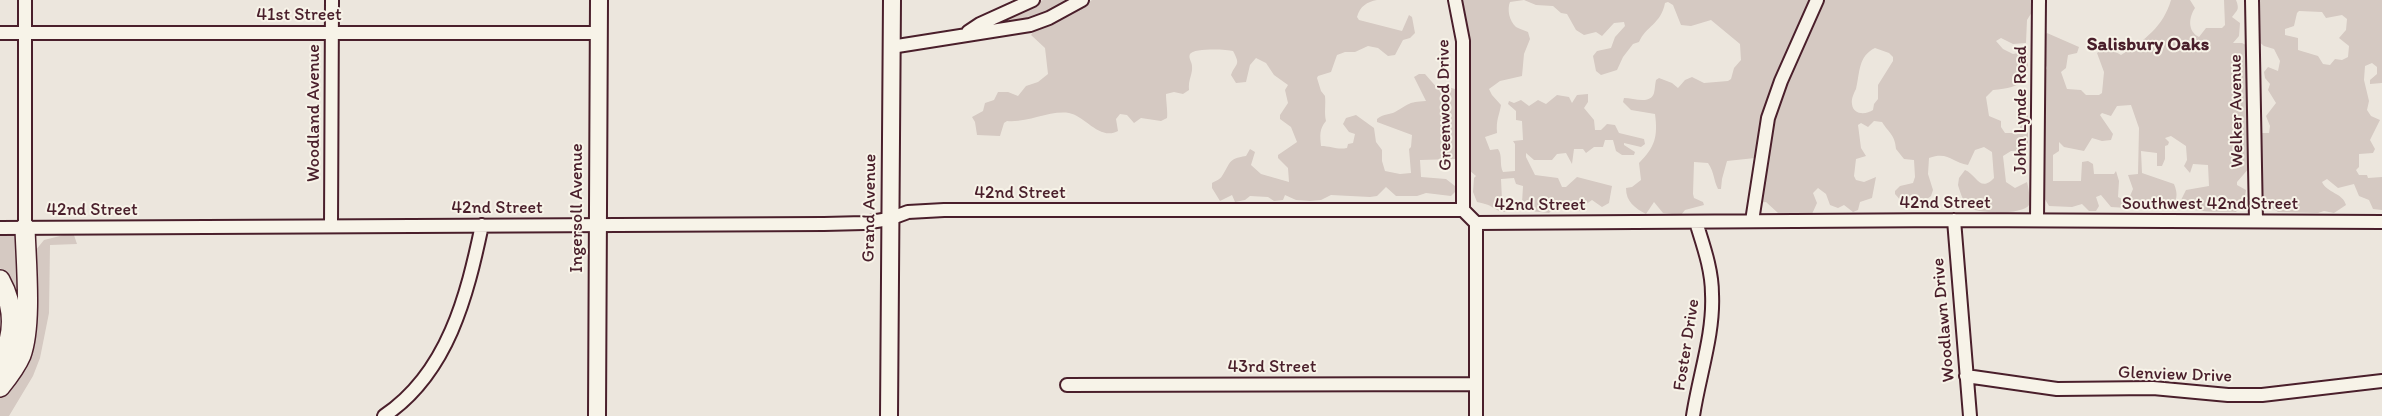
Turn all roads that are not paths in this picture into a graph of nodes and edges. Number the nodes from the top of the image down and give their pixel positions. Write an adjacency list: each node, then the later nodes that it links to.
1 (25, 0): 12 (street)
2 (332, 0): 13 (street, Woodland Avenue)
3 (599, 0): 14 (main road, Ingersoll Avenue)
4 (892, 0): 16 (main road, Grand Avenue)
5 (1033, 0): 15 (street)
6 (1082, 0): 15 (street)
7 (1455, 0): 17 (street, Greenwood Drive)
8 (1817, 0): 21 (street)
9 (2039, 0): 20 (street, John Lynde Road)
10 (2252, 0): 22 (street, Welker Avenue)
11 (0, 33): 12 (street, 41st Street)
12 (24, 33): 13 (street, 41st Street); 30 (street)
13 (332, 33): 14 (street, 41st Street); 27 (street, Woodland Avenue)
14 (598, 33): 28 (main road, Ingersoll Avenue)
15 (966, 34): 16 (street)
16 (891, 47): 18 (main road, Grand Avenue)
17 (1463, 210): 18 (street, 42nd Street); 25 (street, 42nd Street)
18 (889, 219): 28 (street, 42nd Street); 40 (main road, Grand Avenue)
19 (1954, 220): 20 (street, 42nd Street); 21 (street, 42nd Street); 33 (street, Woodlawn Drive)
20 (2037, 220): 22 (street, Southwest 42nd Street)
21 (1752, 221): 23 (street, 42nd Street)
22 (2256, 221): 24 (street, Southwest 42nd Street)
23 (1696, 222): 25 (street, 42nd Street); 42 (street, Foster Drive)
24 (2382, 222)
25 (1476, 223): 35 (street)
26 (482, 225): 27 (street, 42nd Street); 28 (street, 42nd Street); 38 (street)
27 (331, 226): 30 (street, 42nd Street)
28 (597, 226): 39 (main road, Ingersoll Avenue)
29 (0, 228): 30 (street, 42nd Street)
30 (25, 228): 37 (highway)
31 (0, 280): 32 (highway)
32 (0, 363)
33 (1966, 376): 34 (street, Glenview Drive); 43 (street, Woodlawn Drive)
34 (2382, 381)
35 (1476, 384): 36 (street, 43rd Street); 41 (street)
36 (1067, 385)
37 (0, 387)
38 (388, 414)
39 (597, 416)
40 (889, 416)
41 (1476, 416)
42 (1693, 416)
43 (1970, 416)

